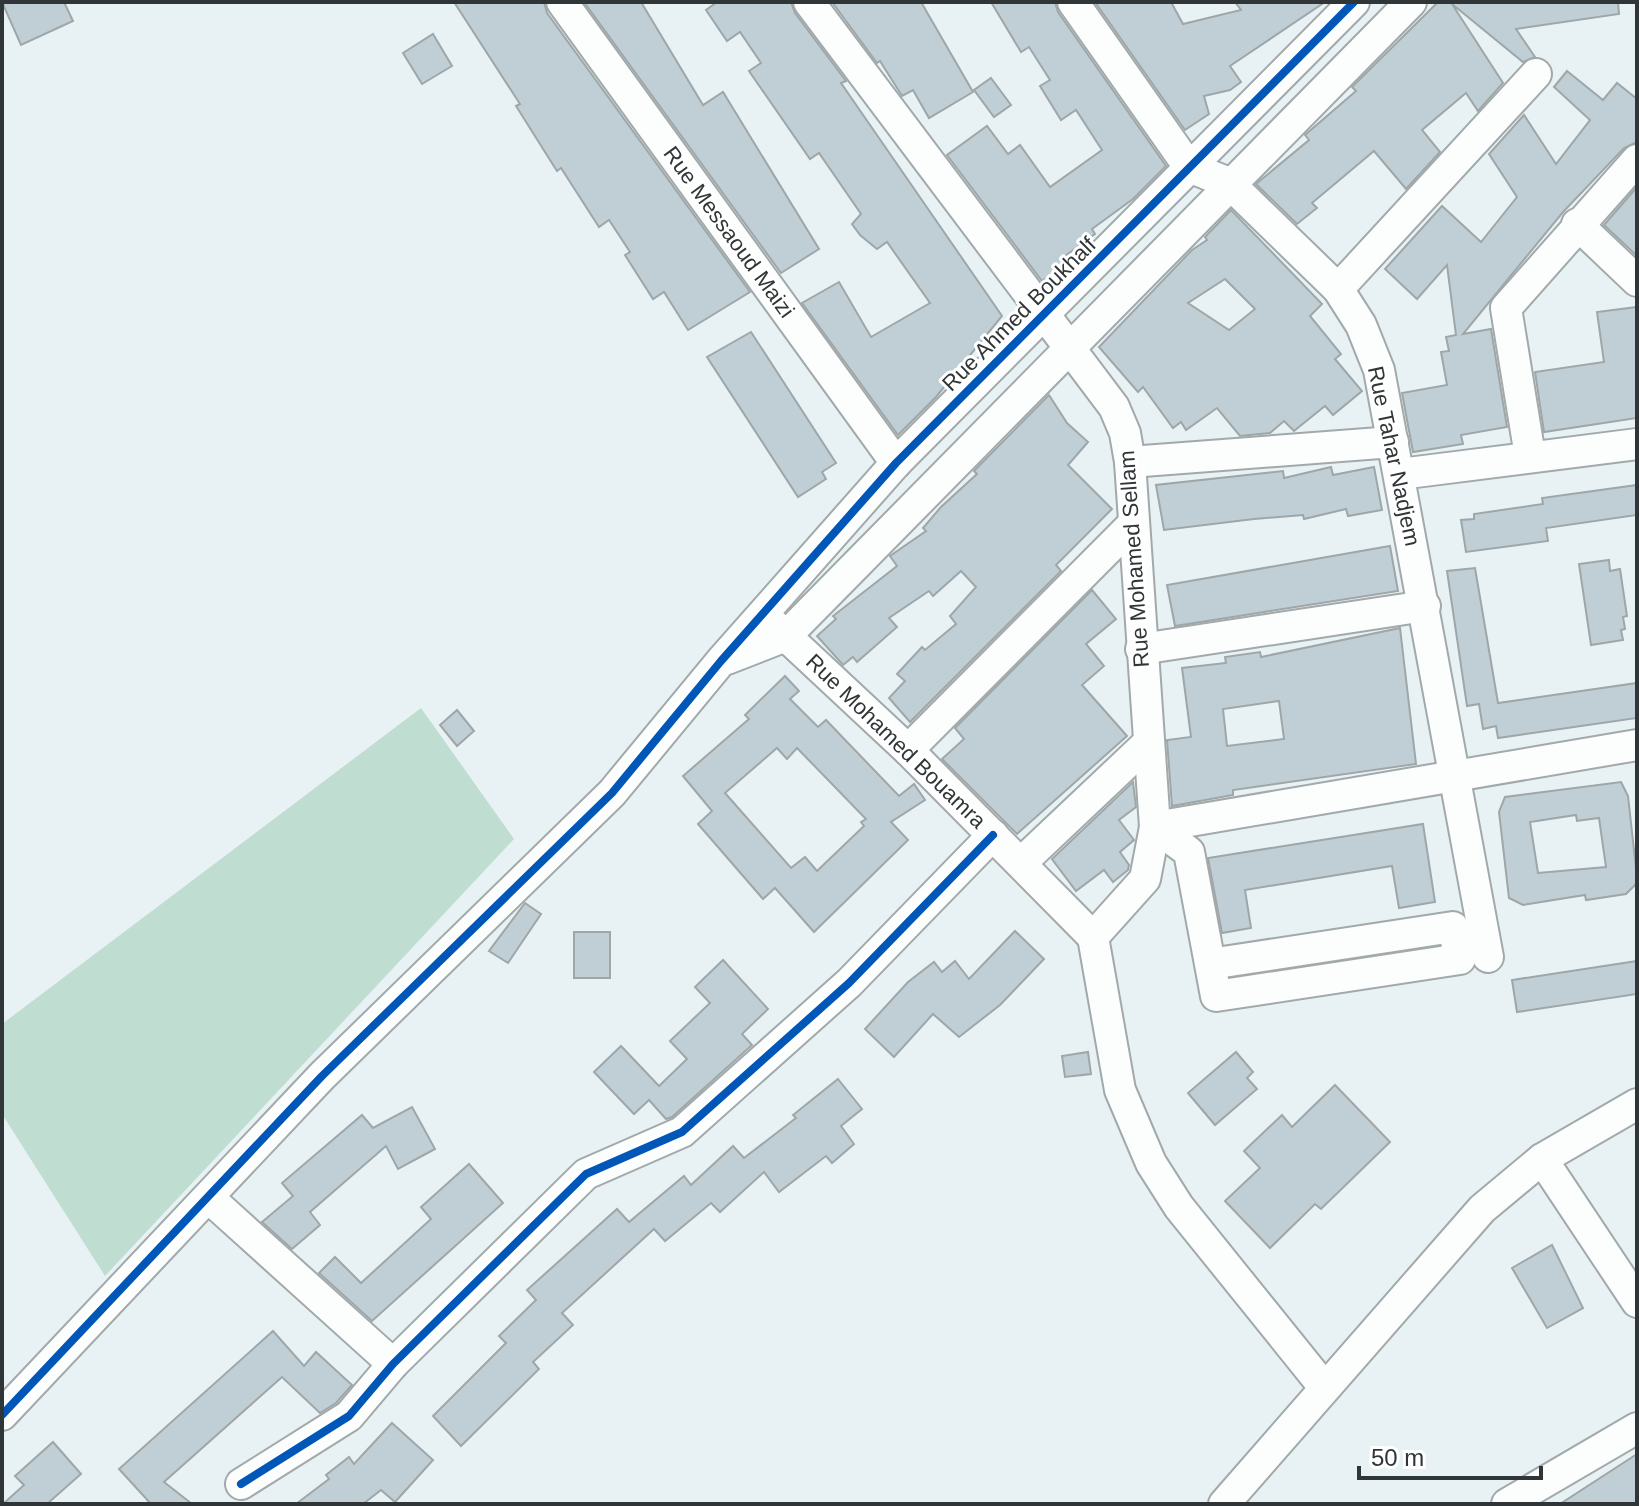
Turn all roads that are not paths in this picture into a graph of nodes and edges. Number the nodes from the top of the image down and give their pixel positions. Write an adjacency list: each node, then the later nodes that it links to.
1 (562, 2): 19 (street, Rue Messaoud Maizi)
2 (809, 2): 13 (street, Rue Mohamed Sellam)
3 (1073, 2): 8 (street)
4 (1354, 2): 8 (street, Rue Ahmed Boukhalf)
5 (1411, 2): 9 (street)
6 (1536, 74): 12 (street)
7 (1637, 160): 10 (street)
8 (1189, 167): 9 (street, Rue Tahar Nadjem); 13 (street, Rue Ahmed Boukhalf)
9 (1229, 183): 12 (street, Rue Tahar Nadjem); 14 (street)
10 (1577, 224): 11 (street); 17 (street)
11 (1637, 281)
12 (1338, 289): 15 (street, Rue Tahar Nadjem)
13 (1043, 316): 14 (street, Rue Mohamed Sellam); 19 (street, Rue Ahmed Boukhalf)
14 (1068, 348): 18 (street, Rue Mohamed Sellam); 24 (street)
15 (1393, 442): 18 (street); 20 (street, Rue Tahar Nadjem)
16 (1637, 444): 17 (street)
17 (1530, 456): 20 (street)
18 (1130, 462): 21 (street, Rue Mohamed Sellam)
19 (896, 463): 23 (street, Rue Ahmed Boukhalf)
20 (1400, 474): 22 (street, Rue Tahar Nadjem)
21 (1133, 524): 25 (street, Rue Mohamed Sellam); 29 (street)
22 (1425, 606): 25 (street); 30 (street, Rue Tahar Nadjem)
23 (763, 615): 24 (street, Rue Mohamed Bouamra); 26 (street, Rue Ahmed Boukhalf)
24 (786, 636): 26 (street); 29 (street, Rue Mohamed Bouamra)
25 (1141, 649): 27 (street, Rue Mohamed Sellam)
26 (721, 661): 39 (street, Rue Ahmed Boukhalf)
27 (1148, 743): 31 (street, Rue Mohamed Sellam); 33 (street)
28 (1637, 745): 30 (street)
29 (908, 750): 32 (street, Rue Mohamed Bouamra)
30 (1453, 775): 31 (street); 35 (street, Rue Tahar Nadjem)
31 (1155, 827): 34 (street, Rue Mohamed Sellam); 36 (street)
32 (993, 835): 33 (street, Rue Mohamed Bouamra); 41 (street)
33 (1021, 863): 34 (street, Rue Mohamed Bouamra)
34 (1093, 937): 42 (street)
35 (1488, 957)
36 (1210, 964)
37 (1637, 1104): 38 (street)
38 (1542, 1159): 40 (street); 42 (street)
39 (209, 1198): 41 (street); 43 (street, Rue Ahmed Boukhalf)
40 (1637, 1302)
41 (393, 1364): 45 (street)
42 (1324, 1387): 46 (street)
43 (2, 1415)
44 (1637, 1428): 47 (street)
45 (241, 1484)
46 (1224, 1504)
47 (1507, 1504)

